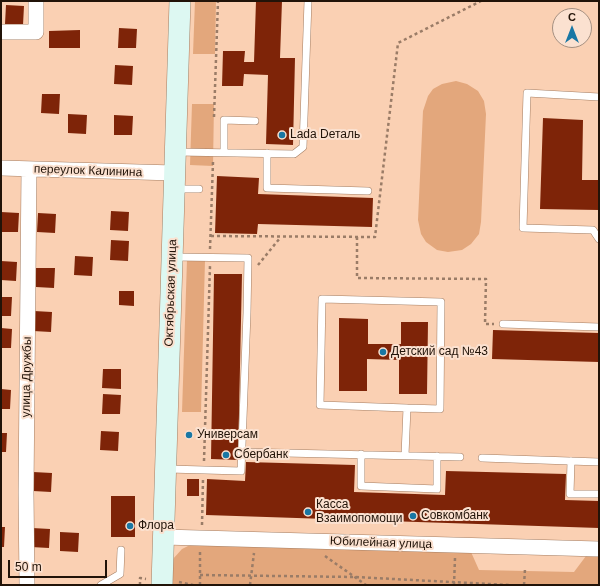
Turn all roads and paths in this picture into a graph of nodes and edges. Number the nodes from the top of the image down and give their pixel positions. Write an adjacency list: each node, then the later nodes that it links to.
1 (36, 1): 6 (street)
2 (180, 1): 10 (street, Октябрьская улица)
3 (218, 1): 9 (path)
4 (308, 1): 13 (lane)
5 (481, 1): 21 (path)
6 (1, 32)
7 (599, 97): 22 (lane)
8 (255, 120): 12 (lane)
9 (214, 121)
10 (175, 152): 11 (lane); 16 (street, Октябрьская улица)
11 (213, 153): 12 (lane); 19 (path)
12 (224, 153): 13 (lane)
13 (268, 154): 18 (lane)
14 (1, 168): 15 (street, переулок Калинина)
15 (30, 169): 16 (street, переулок Калинина); 52 (street, улица Дружбы)
16 (174, 181): 17 (lane); 23 (street, Октябрьская улица)
17 (200, 190)
18 (368, 191)
19 (211, 236): 20 (path); 24 (path)
20 (280, 237): 21 (path); 25 (path)
21 (357, 237): 26 (path)
22 (599, 238)
23 (172, 257): 24 (lane); 37 (street, Октябрьская улица)
24 (210, 258): 25 (lane); 38 (path)
25 (247, 283): 29 (lane)
26 (503, 324): 27 (lane)
27 (599, 327)
28 (407, 408): 28 (lane); 31 (lane)
29 (241, 452): 30 (lane); 38 (lane)
30 (361, 454): 31 (lane); 32 (lane)
31 (405, 455): 32 (lane)
32 (437, 456): 33 (lane)
33 (460, 457)
34 (482, 458): 35 (lane)
35 (571, 461): 36 (lane); 39 (lane)
36 (599, 462)
37 (166, 469): 38 (lane); 40 (street, Октябрьская улица)
38 (204, 470): 41 (path)
39 (599, 494)
40 (163, 537): 41 (street, Юбилейная улица); 54 (street, Октябрьская улица)
41 (201, 537): 43 (street, Юбилейная улица); 48 (path)
42 (255, 548): 49 (path)
43 (599, 549)
44 (120, 550): 53 (lane)
45 (320, 552): 50 (path)
46 (455, 558): 51 (path)
47 (525, 569): 59 (path)
48 (200, 575): 49 (path); 55 (path)
49 (251, 576): 50 (path); 56 (path)
50 (355, 577): 51 (path); 57 (path)
51 (454, 584): 58 (path)
52 (27, 585)
53 (101, 585)
54 (162, 585)
55 (200, 585)
56 (250, 585)
57 (366, 585)
58 (509, 585)
59 (524, 585)

